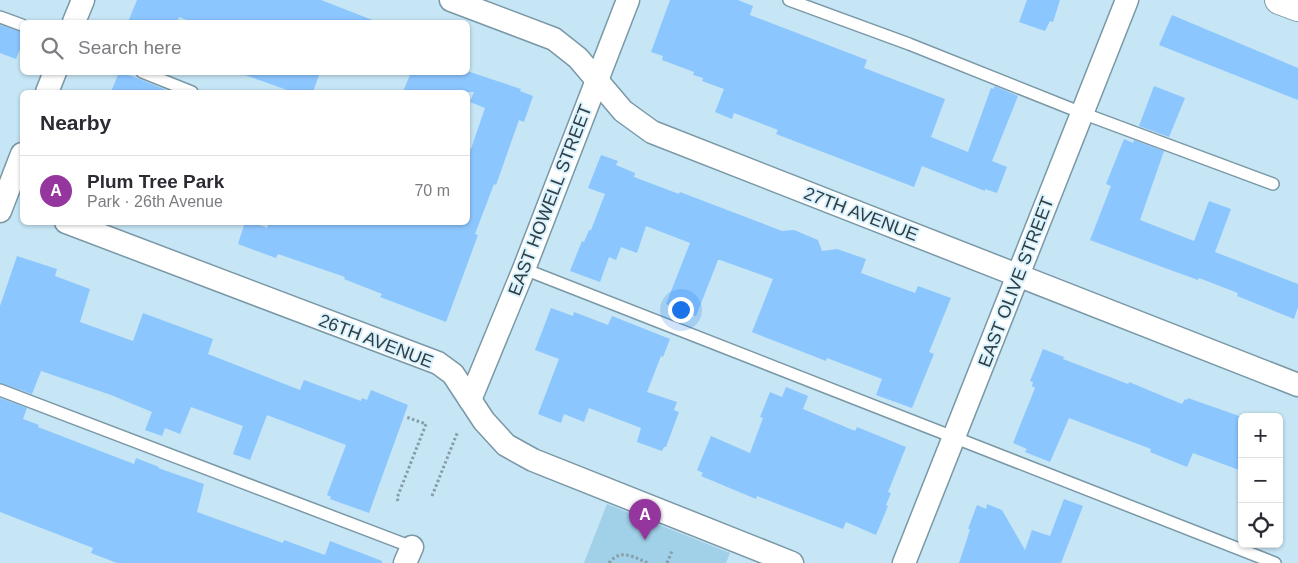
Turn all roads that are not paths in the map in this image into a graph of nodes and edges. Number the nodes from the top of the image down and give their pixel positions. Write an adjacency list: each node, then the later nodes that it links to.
1 (83, 0): 9 (street)
2 (452, 0): 13 (street, 27TH AVENUE)
3 (628, 0): 13 (street, EAST HOWELL STREET)
4 (790, 0): 16 (lane)
5 (1127, 0): 16 (street, EAST OLIVE STREET)
6 (1279, 0): 7 (street)
7 (1298, 7)
8 (0, 17): 10 (lane)
9 (75, 20)
10 (20, 25)
11 (53, 75): 14 (street)
12 (150, 75): 15 (lane)
13 (597, 79): 21 (street, EAST HOWELL STREET); 22 (street, 27TH AVENUE)
14 (48, 90)
15 (187, 90)
16 (1082, 112): 18 (lane); 22 (street, EAST OLIVE STREET)
17 (20, 161): 19 (street)
18 (1273, 184)
19 (7, 204)
20 (74, 225): 25 (street, 26TH AVENUE)
21 (524, 269): 25 (street, EAST HOWELL STREET); 26 (lane)
22 (1018, 276): 23 (street, 27TH AVENUE); 26 (street, EAST OLIVE STREET)
23 (1298, 385)
24 (0, 390): 27 (lane)
25 (470, 400): 28 (street, 26TH AVENUE)
26 (954, 438): 29 (street, EAST OLIVE STREET); 30 (lane)
27 (409, 555)
28 (792, 563)
29 (904, 563)
30 (1275, 563)

